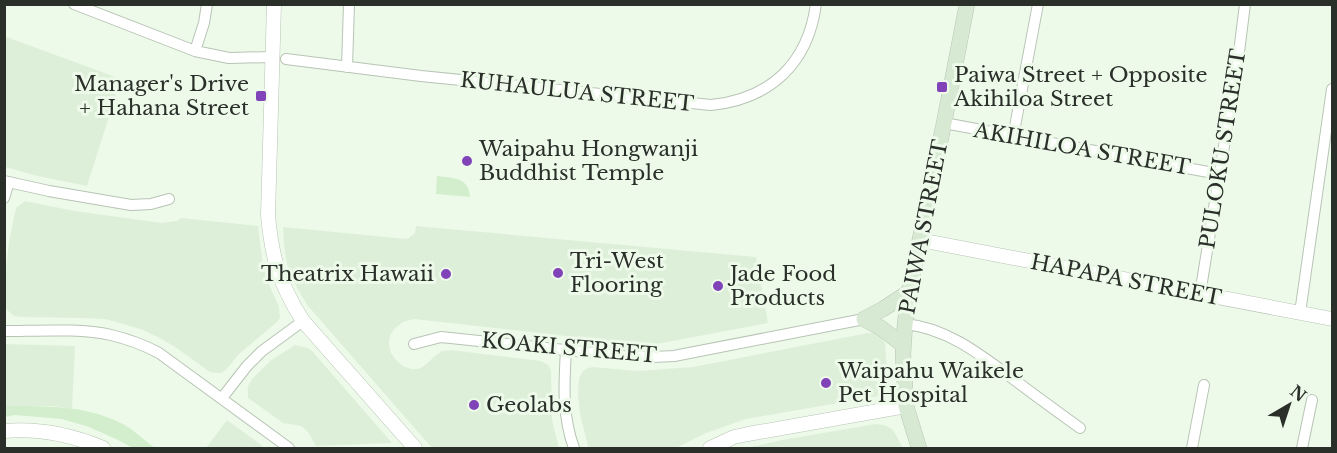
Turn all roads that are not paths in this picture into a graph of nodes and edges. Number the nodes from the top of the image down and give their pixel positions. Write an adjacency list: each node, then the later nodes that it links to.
1 (74, 4): 9 (street, KUHAULUA STREET)
2 (207, 4): 10 (street)
3 (274, 4): 11 (street)
4 (349, 4): 12 (street)
5 (816, 4): 12 (street, KUHAULUA STREET)
6 (967, 4): 14 (main road, PAIWA STREET)
7 (1038, 4): 15 (street)
8 (1245, 4): 17 (street, PULOKU STREET)
9 (93, 8): 10 (street, KUHAULUA STREET)
10 (195, 51): 11 (street, KUHAULUA STREET)
11 (279, 58): 12 (street, KUHAULUA STREET); 27 (street)
12 (347, 68)
13 (1332, 89): 16 (street)
14 (944, 123): 15 (street, AKIHILOA STREET); 21 (main road, PAIWA STREET)
15 (1013, 137): 17 (street, AKIHILOA STREET)
16 (1329, 149): 24 (street)
17 (1219, 174): 23 (street, PULOKU STREET)
18 (7, 181): 19 (street); 20 (street)
19 (4, 198)
20 (169, 199)
21 (921, 240): 22 (main road, PAIWA STREET); 23 (street, HAPAPA STREET)
22 (909, 291): 26 (main road); 28 (main road, PAIWA STREET)
23 (1200, 294): 24 (street, HAPAPA STREET)
24 (1300, 313): 25 (street, HAPAPA STREET)
25 (1332, 318)
26 (864, 319): 31 (main road); 32 (street, KOAKI STREET)
27 (303, 321): 34 (street); 41 (street)
28 (905, 324): 31 (main road, PAIWA STREET); 37 (street)
29 (4, 331): 34 (street)
30 (414, 344): 32 (street, KOAKI STREET)
31 (903, 345): 36 (main road, PAIWA STREET)
32 (566, 350): 42 (street)
33 (1204, 385): 45 (street)
34 (222, 398): 40 (street)
35 (1312, 400): 46 (street)
36 (906, 406): 43 (street); 44 (main road, PAIWA STREET)
37 (1080, 428)
38 (4, 431): 39 (street)
39 (103, 448)
40 (289, 448)
41 (415, 448)
42 (574, 448)
43 (710, 448)
44 (919, 448)
45 (1192, 448)
46 (1302, 448)

